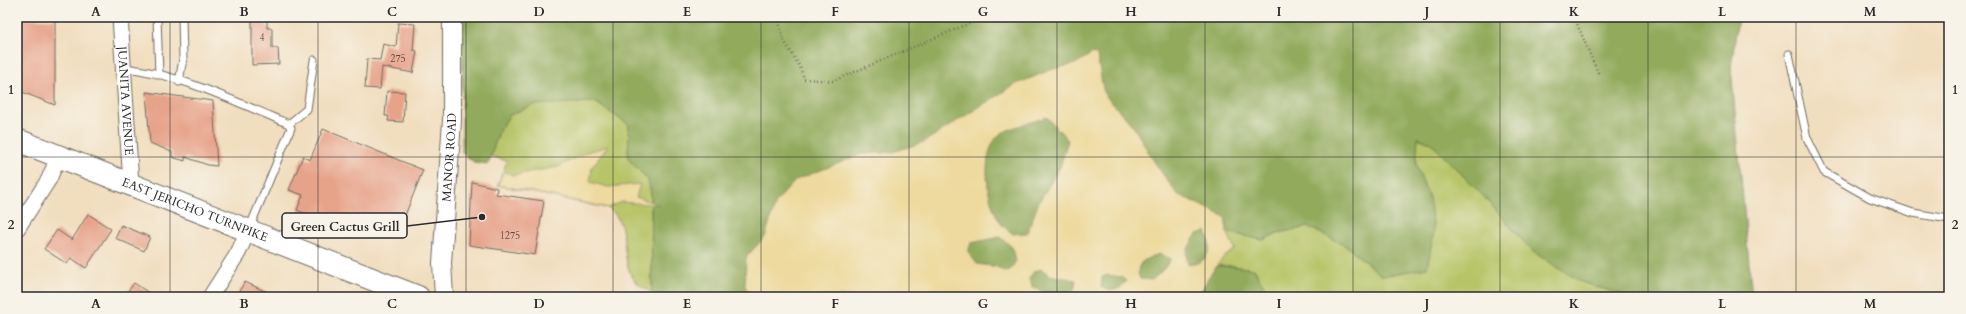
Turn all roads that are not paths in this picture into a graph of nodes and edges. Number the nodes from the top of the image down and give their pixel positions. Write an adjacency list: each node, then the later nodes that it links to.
1 (120, 17): 7 (street, JUANITA AVENUE)
2 (157, 17): 8 (lane)
3 (182, 17): 9 (lane)
4 (452, 17): 19 (street, MANOR ROAD)
5 (1789, 54): 14 (lane)
6 (314, 60): 10 (lane)
7 (124, 68): 8 (lane); 13 (street, JUANITA AVENUE)
8 (158, 75): 9 (lane)
9 (179, 82): 10 (lane)
10 (289, 124): 16 (lane)
11 (17, 140): 12 (main road, EAST JERICHO TURNPIKE)
12 (59, 156): 13 (main road, EAST JERICHO TURNPIKE); 15 (street)
13 (131, 184): 16 (main road, EAST JERICHO TURNPIKE)
14 (1949, 219)
15 (17, 228)
16 (248, 231): 17 (street); 18 (main road, EAST JERICHO TURNPIKE)
17 (210, 297)
18 (418, 297)
19 (444, 297)

